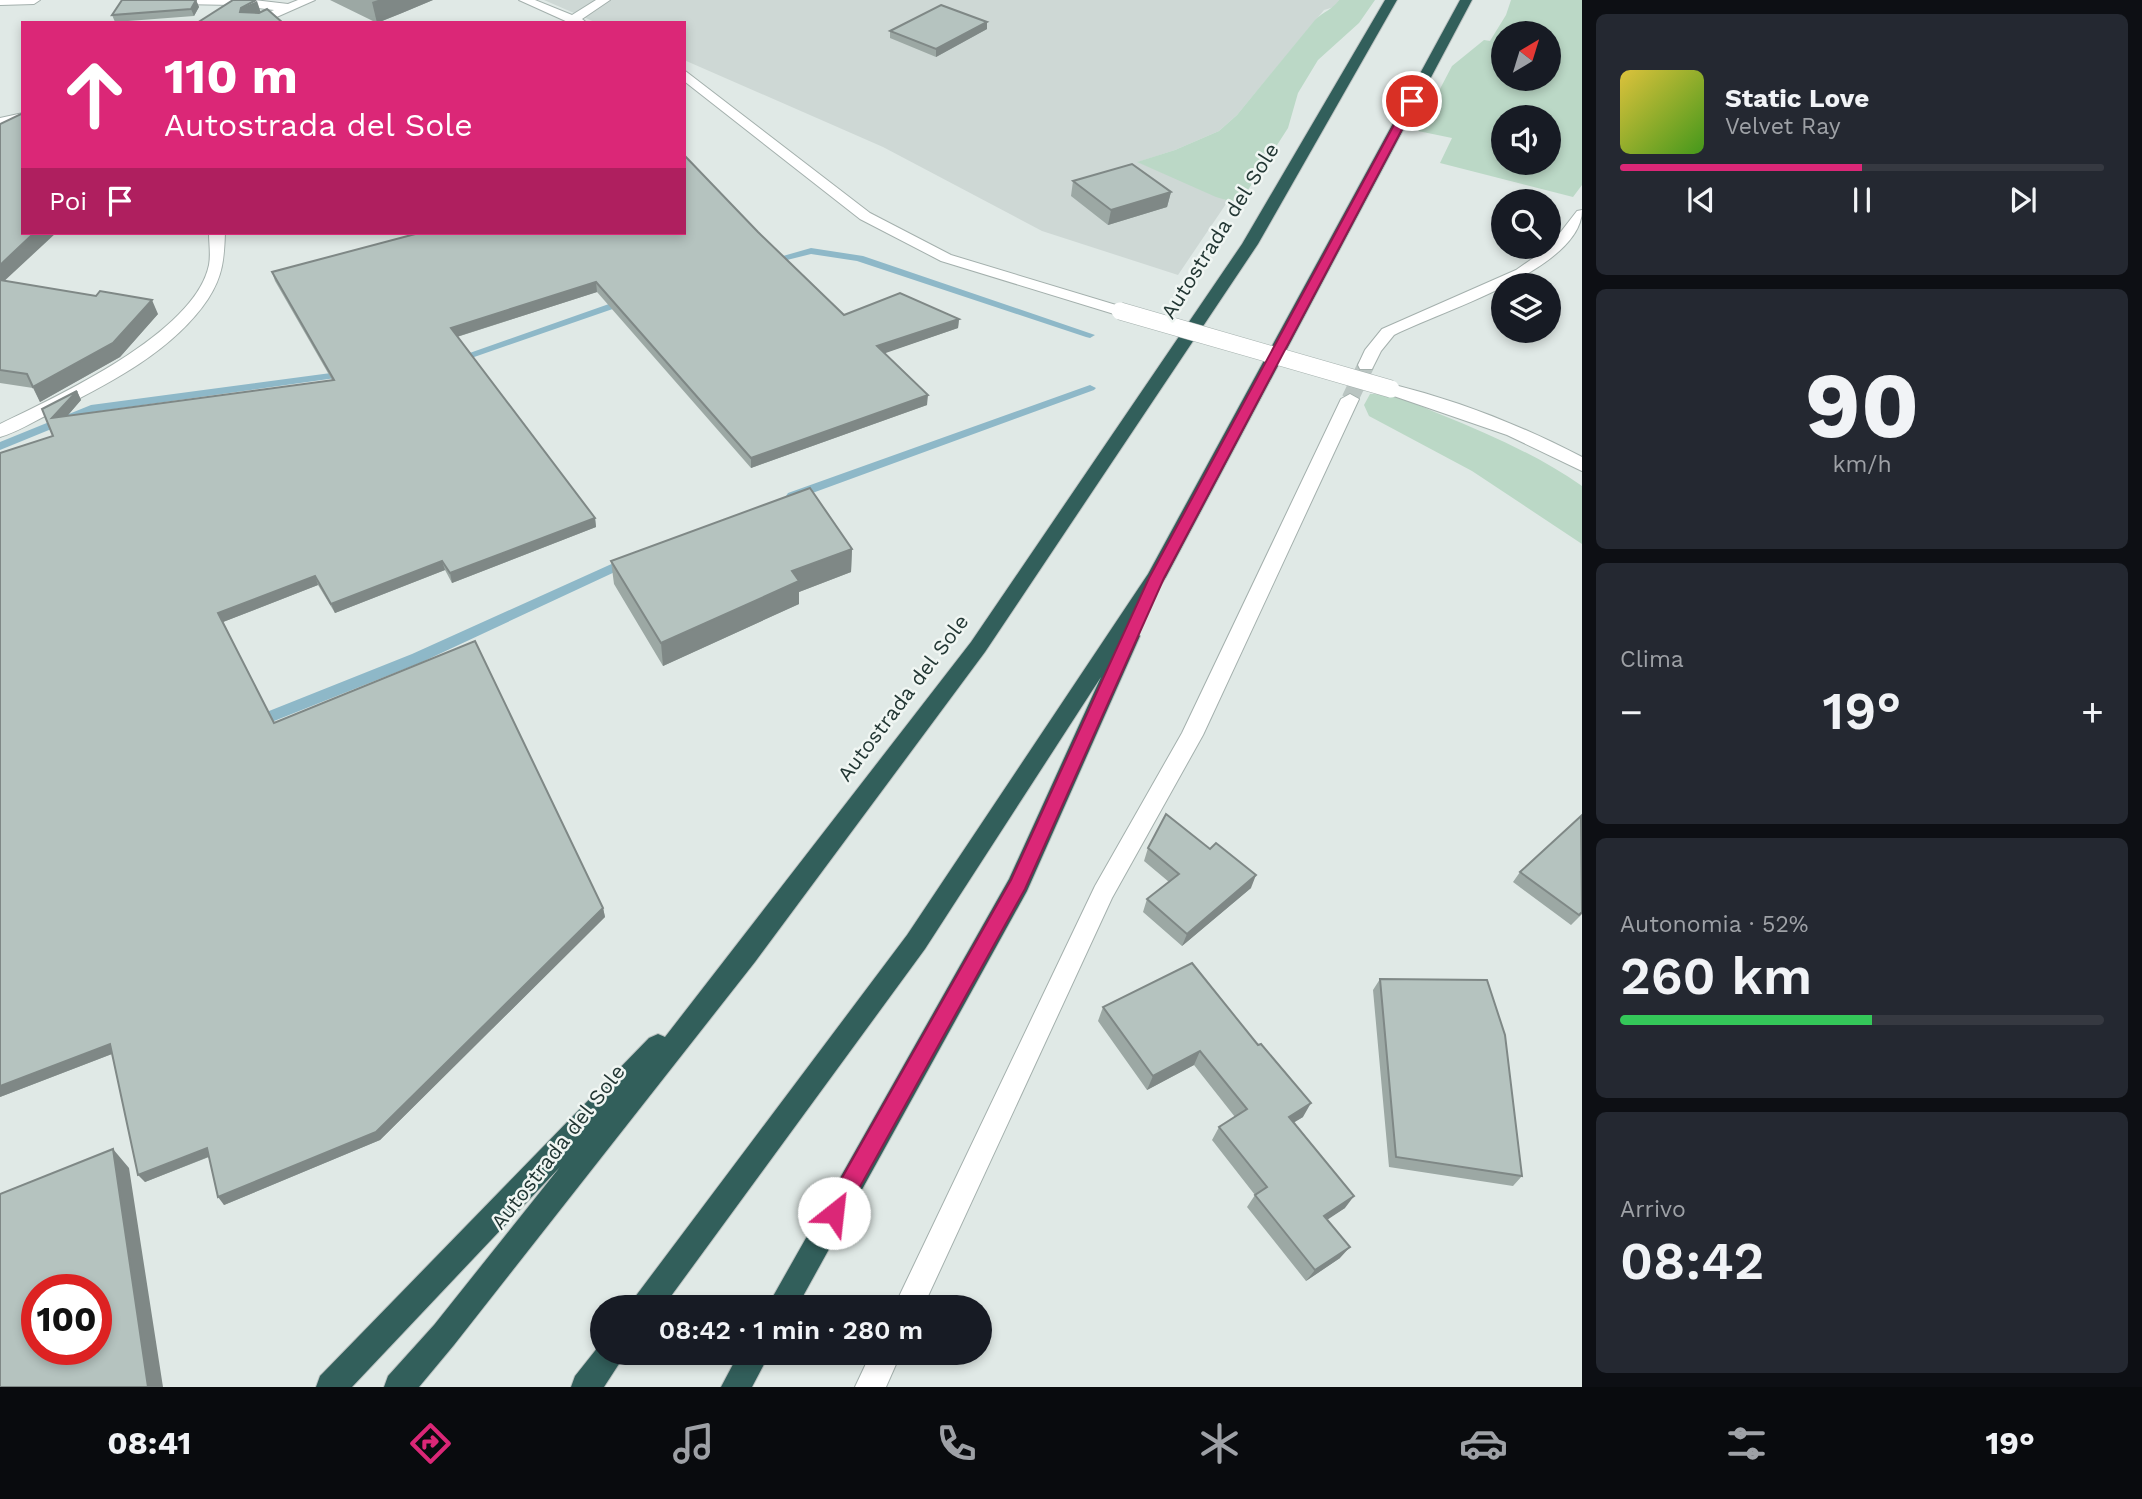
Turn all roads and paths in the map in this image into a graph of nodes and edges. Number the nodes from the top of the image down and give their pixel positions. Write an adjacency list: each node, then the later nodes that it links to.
1 (34, 0): 8 (street)
2 (182, 0): 9 (street)
3 (309, 0): 9 (street)
4 (525, 0): 11 (street)
5 (604, 0): 11 (street)
6 (1391, 0): 22 (highway, Autostrada del Sole)
7 (1466, 0): 21 (highway)
8 (0, 1)
9 (289, 8): 10 (street)
10 (257, 21)
11 (577, 21)
12 (686, 76): 20 (street, bridge)
13 (21, 117): 14 (street)
14 (0, 122)
15 (1582, 214): 17 (street)
16 (217, 235): 19 (street)
17 (1366, 365)
18 (1350, 399): 25 (street)
19 (0, 431)
20 (1582, 465)
21 (1156, 578): 23 (highway); 24 (highway)
22 (746, 954): 29 (highway); 30 (highway, Autostrada del Sole)
23 (654, 1295)
24 (788, 1295)
25 (914, 1295)
26 (602, 1365): 31 (highway)
27 (748, 1365): 32 (highway)
28 (880, 1365): 33 (street)
29 (331, 1387)
30 (399, 1387)
31 (586, 1387)
32 (736, 1387)
33 (870, 1387)

